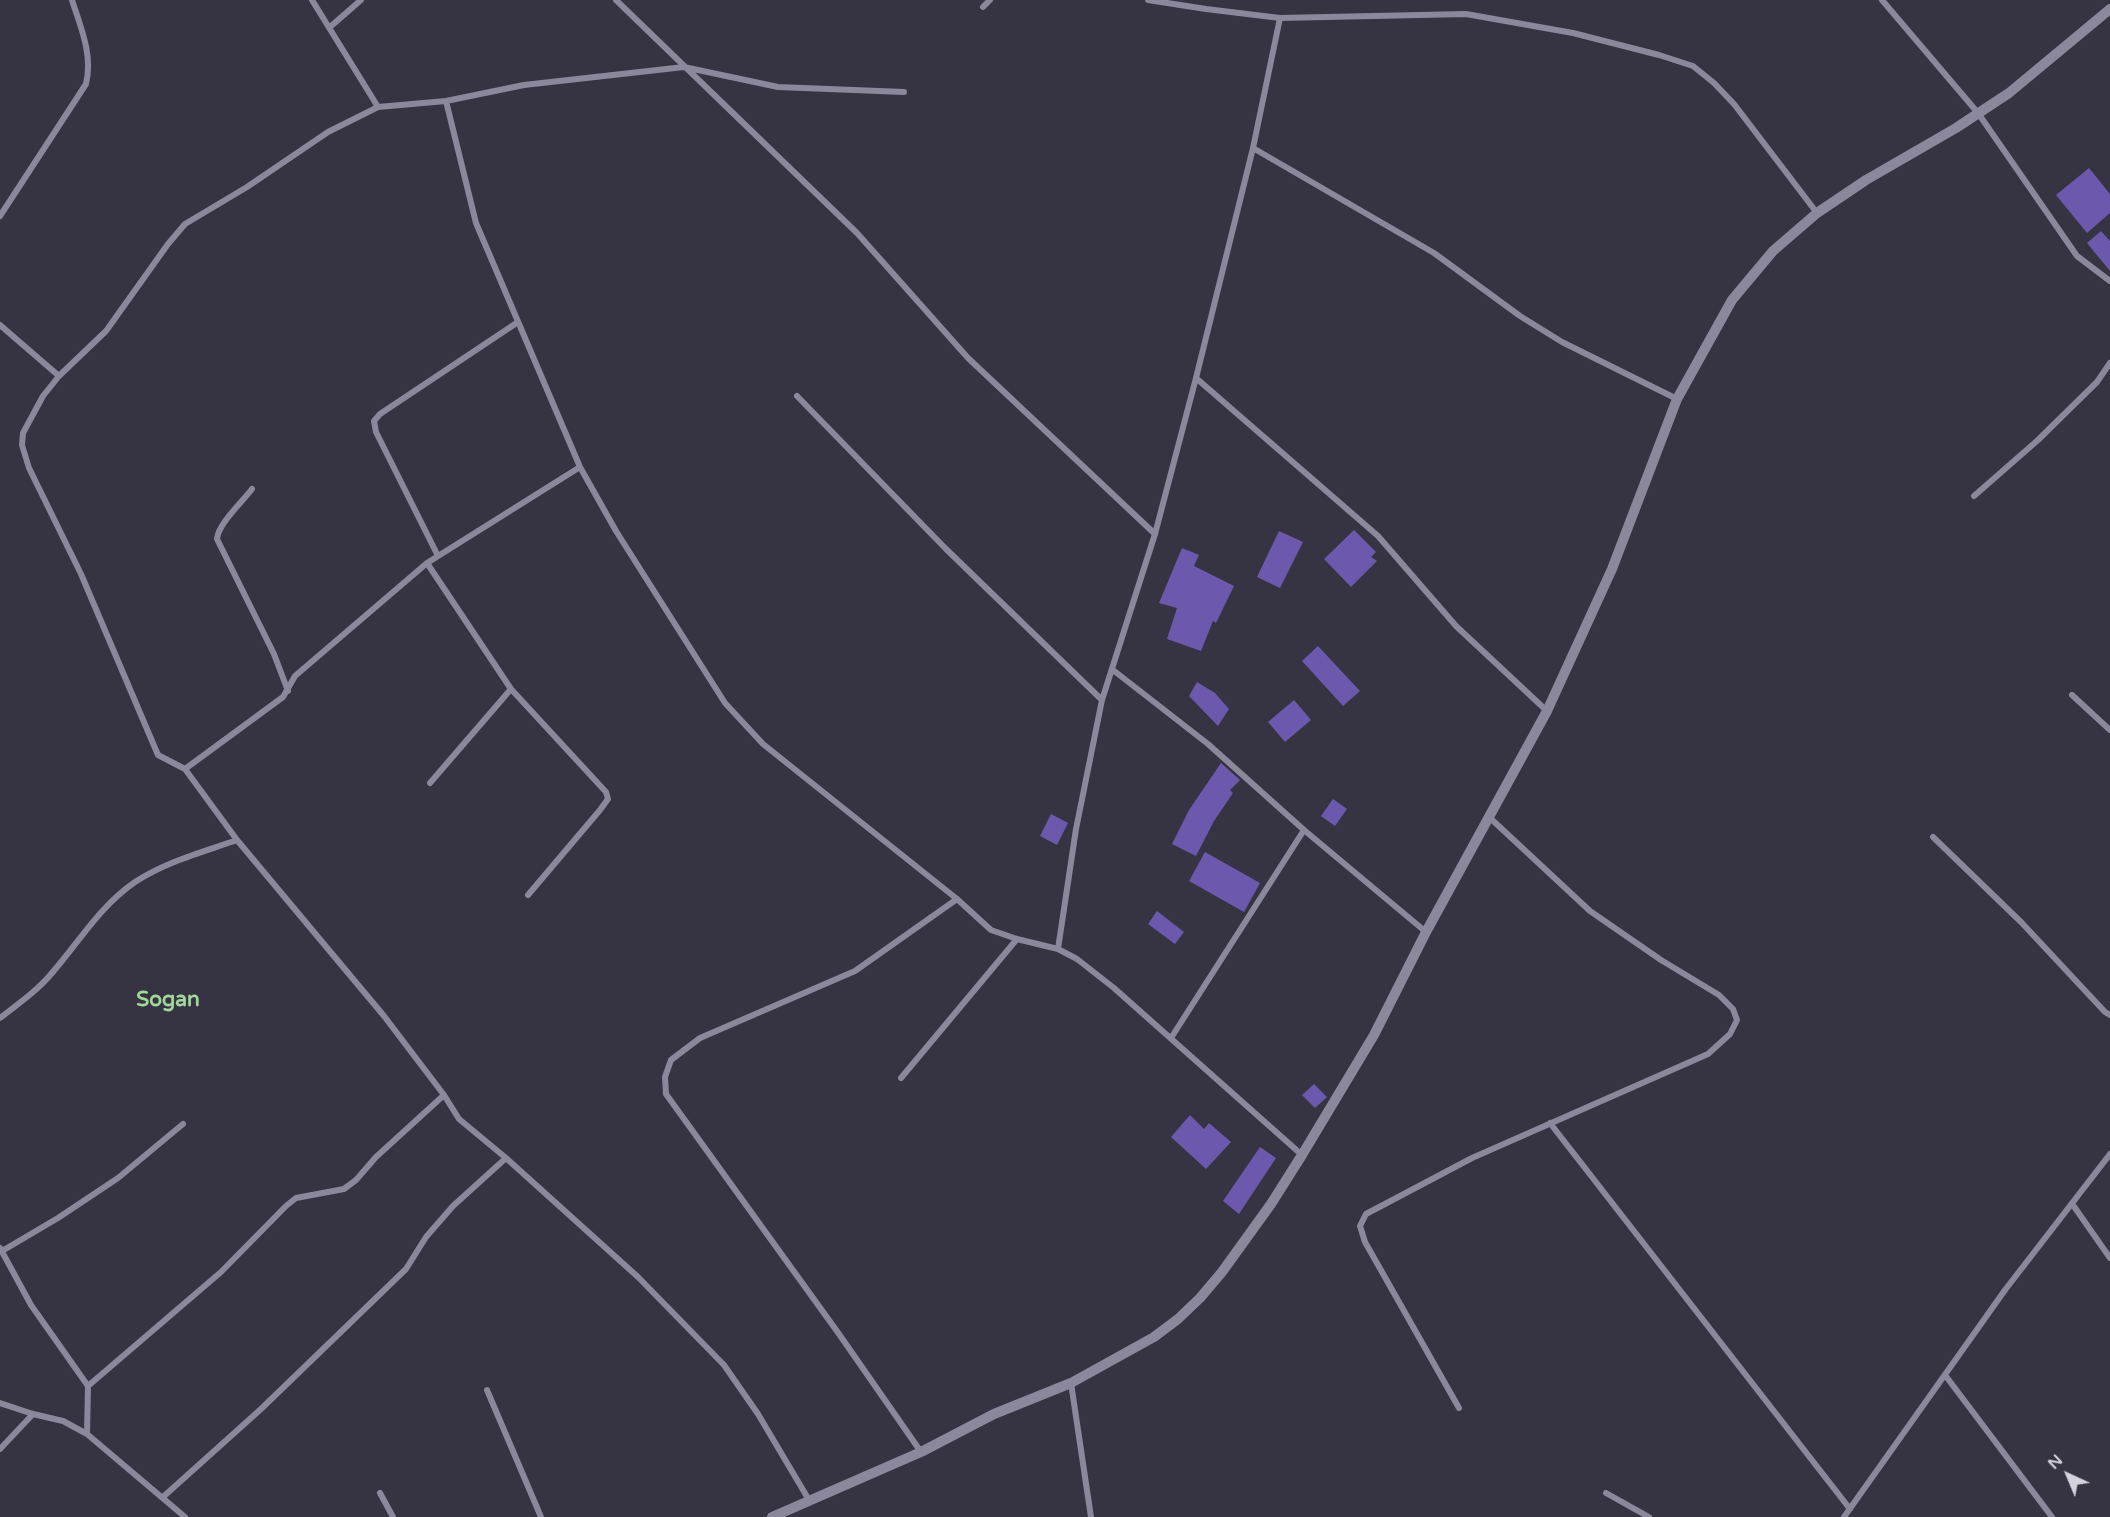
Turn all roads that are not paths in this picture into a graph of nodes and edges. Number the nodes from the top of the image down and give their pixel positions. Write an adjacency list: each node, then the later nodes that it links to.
1 (72, 0): 19 (street)
2 (312, 0): 11 (street)
3 (361, 0): 11 (street)
4 (615, 0): 12 (street)
5 (990, 0): 8 (street)
6 (1148, 0): 10 (street)
7 (1882, 0): 16 (street)
8 (983, 7)
9 (2110, 9): 16 (street)
10 (1280, 18): 17 (street); 18 (street)
11 (330, 27): 15 (street)
12 (684, 67): 13 (street); 14 (street); 31 (street)
13 (904, 92)
14 (446, 101): 15 (street); 21 (street)
15 (378, 107): 24 (street)
16 (1978, 112): 18 (street); 20 (street)
17 (1253, 148): 25 (street); 27 (street)
18 (1816, 213): 27 (street)
19 (0, 216)
20 (2110, 281)
21 (518, 322): 28 (street); 32 (street)
22 (0, 325): 24 (street)
23 (2110, 363): 30 (street)
24 (59, 376): 41 (street)
25 (1196, 378): 31 (street); 39 (street)
26 (797, 396): 38 (street)
27 (1677, 399): 39 (street)
28 (580, 467): 32 (street); 48 (street)
29 (252, 489): 36 (street)
30 (1974, 496)
31 (1155, 534): 34 (street)
32 (438, 556): 33 (street)
33 (427, 563): 35 (street); 36 (street)
34 (1113, 670): 38 (street); 44 (street)
35 (511, 688): 42 (street); 47 (street)
36 (288, 691): 41 (street)
37 (2072, 695): 40 (street)
38 (1102, 700): 51 (street)
39 (1547, 711): 43 (street)
40 (2110, 730)
41 (185, 769): 46 (street)
42 (430, 783)
43 (1488, 816): 49 (street); 57 (street)
44 (1304, 830): 49 (street); 54 (street)
45 (1934, 837): 52 (street)
46 (237, 840): 53 (street); 56 (street)
47 (528, 895)
48 (957, 900): 50 (street); 74 (street)
49 (1426, 932): 60 (street)
50 (1017, 939): 51 (street); 55 (street)
51 (1058, 949): 54 (street)
52 (2110, 1015)
53 (0, 1018)
54 (1172, 1038): 60 (street)
55 (901, 1078)
56 (444, 1095): 61 (street); 67 (street)
57 (1550, 1123): 70 (street); 79 (street)
58 (183, 1124): 63 (street)
59 (2110, 1154): 62 (street)
60 (1302, 1155): 66 (street)
61 (506, 1158): 77 (street); 78 (street)
62 (2073, 1205): 64 (street); 65 (street)
63 (1, 1250): 67 (street)
64 (2110, 1258)
65 (1944, 1375): 79 (street); 87 (street)
66 (1071, 1383): 74 (street); 84 (street)
67 (88, 1386): 72 (street)
68 (487, 1390): 82 (street)
69 (0, 1403): 71 (street)
70 (1459, 1408)
71 (33, 1414): 72 (street); 73 (street)
72 (87, 1434): 77 (street)
73 (0, 1449)
74 (921, 1452): 78 (street)
75 (380, 1493): 81 (street)
76 (1606, 1493): 85 (street)
77 (164, 1497): 80 (street)
78 (809, 1500): 83 (street)
79 (1850, 1509): 86 (street)
80 (185, 1517)
81 (393, 1517)
82 (541, 1517)
83 (772, 1517)
84 (1091, 1517)
85 (1648, 1517)
86 (1844, 1517)
87 (2052, 1517)

